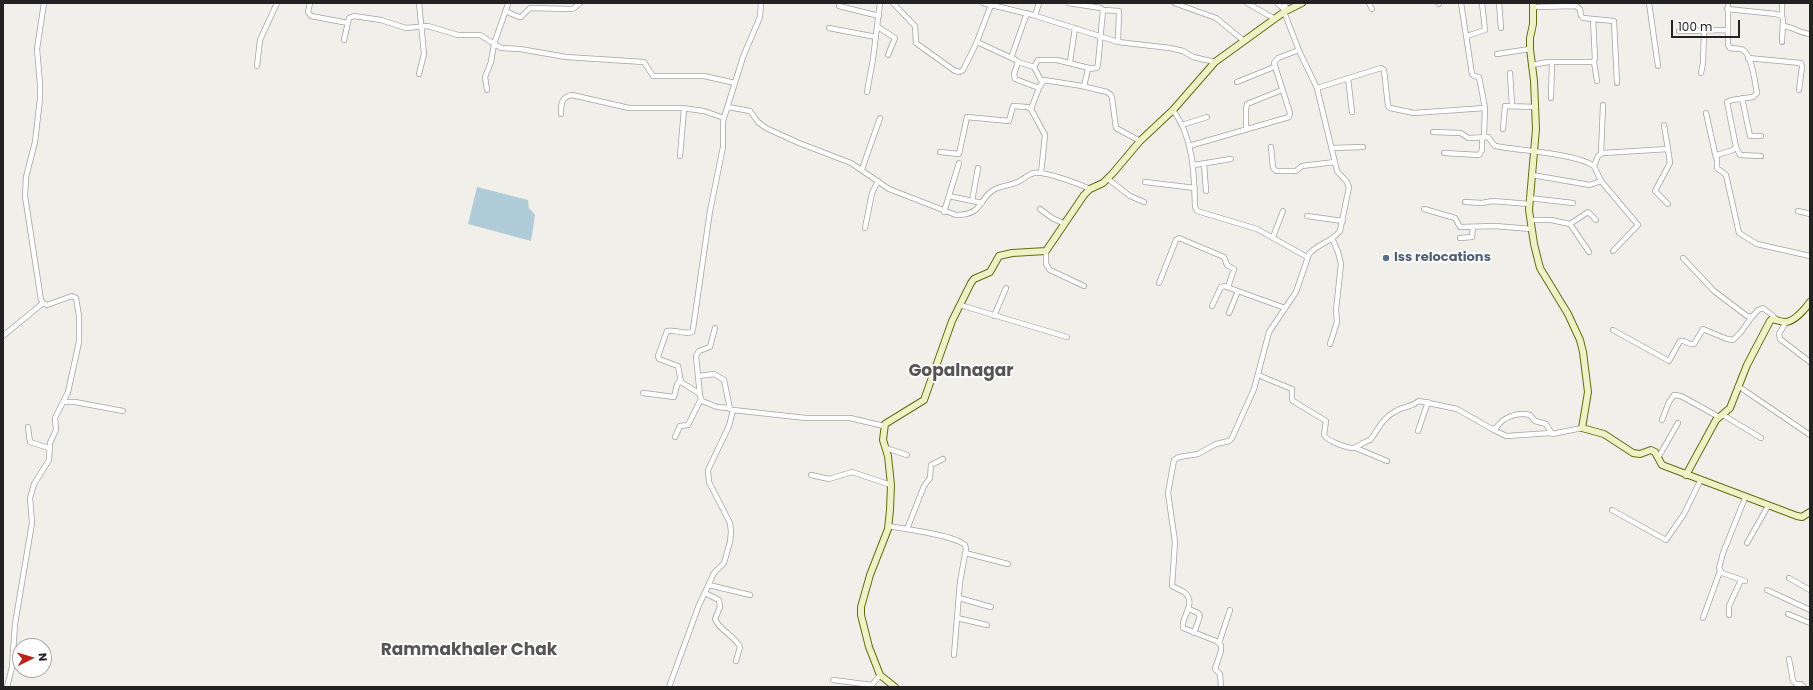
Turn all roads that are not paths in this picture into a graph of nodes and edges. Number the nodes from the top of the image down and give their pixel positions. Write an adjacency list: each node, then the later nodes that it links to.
1 (44, 3): 186 (street)
2 (277, 3): 73 (street)
3 (310, 3): 41 (street)
4 (419, 3): 44 (street)
5 (580, 3): 33 (street)
6 (761, 3): 85 (street)
7 (880, 3): 36 (street)
8 (893, 3): 57 (street)
9 (983, 3): 26 (street)
10 (1039, 3): 37 (street)
11 (1068, 3): 32 (street)
12 (1174, 3): 56 (street)
13 (1247, 3): 39 (street)
14 (1277, 3): 34 (street)
15 (1285, 3): 34 (street)
16 (1302, 3): 34 (street)
17 (1369, 3): 29 (street)
18 (1461, 3): 52 (street)
19 (1482, 3): 52 (street)
20 (1499, 3): 47 (street)
21 (1581, 3): 30 (street)
22 (1649, 3): 74 (street)
23 (1728, 3): 31 (street)
24 (1782, 3): 38 (street)
25 (508, 4): 33 (street)
26 (991, 5): 35 (street); 57 (street)
27 (1533, 5): 30 (street); 61 (street)
28 (839, 6): 36 (street)
29 (1372, 9)
30 (1580, 9): 40 (street)
31 (1728, 9): 38 (street); 48 (street)
32 (1103, 10): 53 (street); 58 (street)
33 (505, 11): 60 (street)
34 (1285, 11): 39 (street); 62 (street)
35 (1027, 13): 37 (street); 65 (street)
36 (879, 16): 42 (street)
37 (1035, 16): 46 (street)
38 (1782, 16): 43 (street)
39 (1275, 19): 56 (street)
40 (1593, 19): 71 (street); 86 (street)
41 (348, 24): 44 (street); 55 (street)
42 (878, 26): 54 (street); 64 (street)
43 (1783, 26): 51 (street); 59 (street)
44 (422, 27): 60 (street); 80 (street)
45 (829, 28): 54 (street)
46 (1075, 28): 53 (street); 68 (street)
47 (1502, 28)
48 (1727, 30): 50 (street); 66 (street)
49 (1679, 31): 50 (street)
50 (1704, 31): 79 (street)
51 (1810, 34)
52 (1467, 36): 100 (street)
53 (1102, 37): 58 (street); 77 (street)
54 (876, 38): 93 (street)
55 (344, 40)
56 (1244, 41): 69 (street)
57 (977, 42): 65 (street)
58 (1118, 42): 69 (street)
59 (1782, 42)
60 (494, 44): 85 (street); 90 (street)
61 (1530, 49): 63 (street); 72 (street)
62 (1299, 50): 76 (street); 89 (street)
63 (1497, 54)
64 (888, 56)
65 (1011, 58): 67 (street)
66 (1748, 58): 92 (street); 95 (street)
67 (1018, 62): 75 (street); 88 (street)
68 (1070, 62): 75 (street); 77 (street)
69 (1215, 62): 103 (street)
70 (1552, 62): 71 (street); 72 (street); 94 (street)
71 (1593, 62): 82 (street)
72 (1532, 65): 98 (street)
73 (257, 66)
74 (1658, 66)
75 (1034, 67): 83 (street)
76 (1274, 67): 84 (street); 91 (street)
77 (1089, 68): 87 (street)
78 (1510, 73): 96 (street)
79 (1701, 73)
80 (419, 74)
81 (1348, 78): 89 (street); 100 (street); 104 (street)
82 (1597, 81)
83 (1042, 82): 87 (street); 88 (street)
84 (1237, 82)
85 (735, 83): 99 (street)
86 (1617, 83)
87 (1084, 86): 117 (street)
88 (1039, 88): 102 (street)
89 (1317, 88): 122 (street)
90 (487, 90)
91 (1282, 90): 113 (street); 113 (street)
92 (1800, 90)
93 (867, 92)
94 (1551, 98)
95 (1742, 98): 115 (street); 121 (street)
96 (1512, 105): 98 (street); 112 (street)
97 (1603, 105): 127 (street)
98 (1536, 107): 125 (street)
99 (731, 108): 108 (street); 138 (street)
100 (1485, 108): 116 (street)
101 (684, 109): 106 (street); 108 (street); 128 (street)
102 (1031, 109): 124 (street); 139 (street)
103 (1173, 110): 110 (street); 117 (street)
104 (1352, 112)
105 (1706, 113): 130 (street)
106 (561, 114)
107 (1207, 117): 110 (street)
108 (724, 118): 203 (street)
109 (880, 118): 138 (street)
110 (1182, 125): 118 (street)
111 (1664, 126): 123 (street)
112 (1503, 129)
113 (1246, 130): 118 (street)
114 (1433, 132): 116 (street)
115 (1761, 136)
116 (1483, 137): 125 (street); 126 (street)
117 (1140, 141): 141 (street)
118 (1189, 146): 135 (street)
119 (1271, 147): 132 (street)
120 (1363, 147): 122 (street)
121 (1736, 147): 129 (street); 130 (street)
122 (1332, 148): 132 (street)
123 (1668, 149): 127 (street); 155 (street)
124 (940, 152)
125 (1534, 152): 136 (street); 140 (street)
126 (1444, 153)
127 (1600, 154): 136 (street)
128 (680, 156)
129 (1761, 156)
130 (1716, 158): 178 (street)
131 (1231, 159): 134 (street)
132 (1335, 162): 165 (street)
133 (959, 163): 148 (street)
134 (1204, 163): 135 (street); 147 (street)
135 (1194, 165): 145 (street)
136 (1594, 166): 142 (street)
137 (978, 168): 150 (street)
138 (862, 169): 144 (street)
139 (1041, 173): 146 (street); 153 (street)
140 (1532, 174): 142 (street); 149 (street)
141 (1108, 179): 146 (street); 151 (street)
142 (1601, 180): 175 (street)
143 (1145, 182): 145 (street)
144 (876, 184): 159 (street); 169 (street)
145 (1195, 188): 171 (street)
146 (1090, 189): 166 (street)
147 (1206, 191)
148 (949, 196): 150 (street); 159 (street)
149 (1529, 201): 152 (street); 154 (street); 163 (street)
150 (972, 202): 153 (street)
151 (1144, 202)
152 (1465, 202)
153 (982, 203): 159 (street)
154 (1573, 203)
155 (1668, 204)
156 (1040, 209): 166 (street)
157 (1424, 209): 168 (street)
158 (1283, 211): 171 (street)
159 (944, 212)
160 (1798, 212): 161 (street)
161 (1810, 214)
162 (1307, 216): 165 (street)
163 (1530, 220): 167 (street); 170 (street)
164 (1596, 220): 167 (street)
165 (1343, 221): 172 (street)
166 (1065, 224): 174 (street)
167 (1570, 224): 176 (street)
168 (1473, 227): 170 (street); 173 (street)
169 (865, 228)
170 (1531, 229): 217 (street)
171 (1273, 237): 177 (street)
172 (1332, 238): 177 (street); 199 (street)
173 (1460, 238)
174 (1046, 251): 181 (street); 187 (street)
175 (1613, 251)
176 (1589, 252)
177 (1307, 256): 189 (street)
178 (1810, 256)
179 (1683, 258): 192 (street)
180 (1159, 283): 183 (street)
181 (1084, 286)
182 (1006, 288): 191 (street)
183 (1228, 288): 184 (street); 188 (street)
184 (1238, 291): 189 (street); 190 (street)
185 (1810, 302): 194 (street)
186 (43, 303): 197 (street); 208 (street)
187 (960, 304): 191 (street); 215 (street)
188 (1212, 306)
189 (1285, 308): 201 (street)
190 (1229, 313)
191 (994, 316): 198 (street)
192 (1751, 318): 193 (street); 196 (street)
193 (1776, 320): 194 (street); 204 (street)
194 (1786, 322): 200 (street)
195 (715, 328): 202 (street)
196 (1613, 330)
197 (3, 336)
198 (1067, 337)
199 (1330, 344)
200 (1810, 362)
201 (1258, 375): 226 (street); 253 (street)
202 (698, 376): 206 (street); 210 (street)
203 (680, 380): 205 (street); 206 (street)
204 (1738, 386): 212 (street); 221 (street)
205 (643, 393)
206 (700, 394): 207 (street)
207 (701, 399): 210 (street); 222 (street)
208 (64, 402): 211 (street); 224 (street)
209 (1428, 402): 218 (street); 219 (street); 226 (street)
210 (732, 409): 215 (street); 246 (street)
211 (123, 411)
212 (1721, 416): 213 (street); 223 (street); 232 (street)
213 (1662, 420)
214 (1678, 423): 228 (street)
215 (884, 426): 225 (street)
216 (28, 427): 224 (street)
217 (1582, 428): 220 (street); 228 (street)
218 (1492, 429): 220 (street); 220 (street)
219 (1418, 431)
220 (1551, 433)
221 (1810, 435)
222 (675, 437)
223 (1761, 438)
224 (49, 448): 269 (street)
225 (886, 448): 227 (street); 234 (street)
226 (1356, 448): 230 (street)
227 (907, 455)
228 (1658, 458): 232 (street)
229 (943, 459): 240 (street)
230 (1387, 461)
231 (811, 475): 234 (street)
232 (1686, 475): 233 (street)
233 (1701, 479): 235 (street); 237 (street)
234 (891, 485): 239 (street)
235 (1745, 498): 236 (street); 244 (street)
236 (1768, 506): 238 (street); 241 (street)
237 (1612, 510)
238 (1810, 512)
239 (888, 526): 240 (street); 267 (street)
240 (907, 529): 242 (street)
241 (1747, 543)
242 (965, 553): 243 (street); 251 (street)
243 (1008, 564)
244 (1720, 571): 257 (street); 259 (street)
245 (1789, 578): 248 (street)
246 (709, 585): 249 (street); 250 (street)
247 (1767, 590): 255 (street)
248 (1810, 590)
249 (705, 593): 266 (street); 270 (street)
250 (750, 595)
251 (959, 598): 252 (street); 258 (street)
252 (990, 607)
253 (1189, 609): 262 (street); 262 (street)
254 (1230, 610): 263 (street)
255 (1810, 610)
256 (1788, 614): 260 (street)
257 (1728, 615)
258 (957, 618): 261 (street); 264 (street)
259 (1703, 618)
260 (1810, 623)
261 (987, 625)
262 (1194, 633): 263 (street)
263 (1218, 642): 272 (street)
264 (954, 656)
265 (1789, 659): 273 (street)
266 (736, 661)
267 (880, 675): 268 (street); 271 (street)
268 (833, 680)
269 (7, 687)
270 (670, 687)
271 (895, 687)
272 (1221, 687)
273 (1804, 687)

